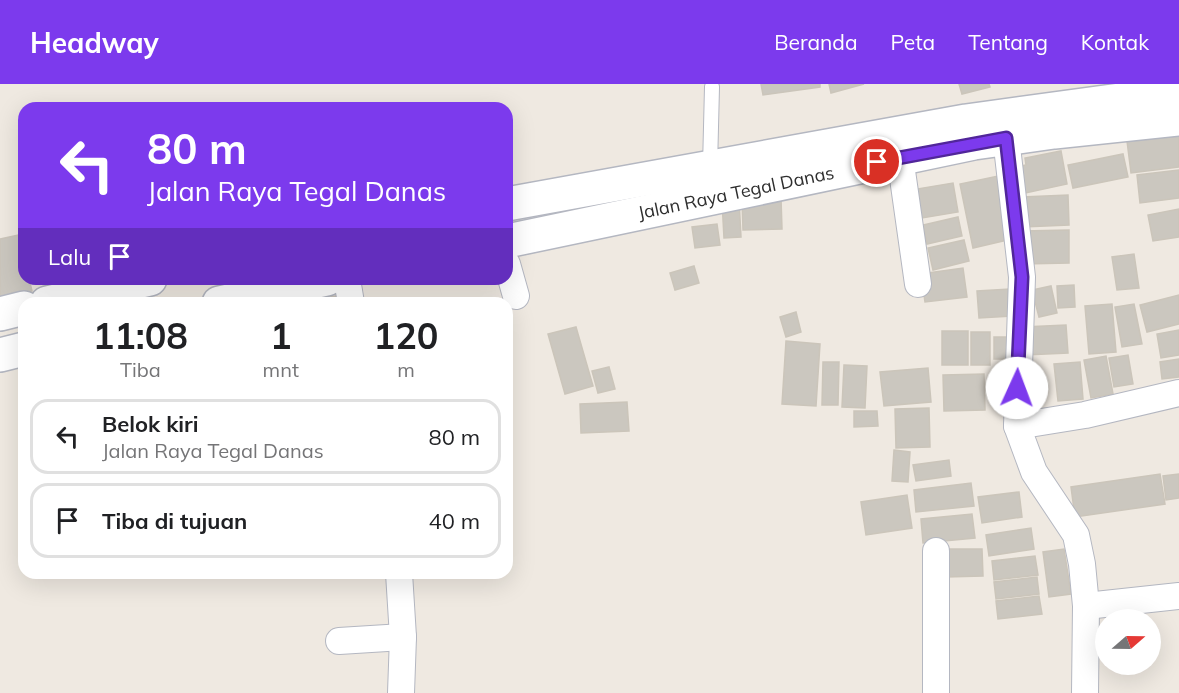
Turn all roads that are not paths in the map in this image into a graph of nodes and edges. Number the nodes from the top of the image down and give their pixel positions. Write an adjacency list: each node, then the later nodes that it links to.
1 (712, 87): 6 (lane)
2 (1179, 92): 4 (street, Jalan Raya Tegal Danas)
3 (1179, 119): 4 (street, Jalan Raya Tegal Danas)
4 (982, 134): 5 (street, Jalan Raya Tegal Danas); 6 (street, Jalan Raya Tegal Danas); 22 (street)
5 (900, 158): 8 (street, Jalan Raya Tegal Danas); 9 (street)
6 (710, 167): 7 (street, Jalan Raya Tegal Danas)
7 (513, 203)
8 (513, 240)
9 (918, 284)
10 (138, 285): 13 (street)
11 (300, 285): 16 (street)
12 (513, 285): 14 (street)
13 (119, 295): 15 (street)
14 (516, 296)
15 (101, 297)
16 (246, 297)
17 (18, 310): 18 (street)
18 (0, 314)
19 (18, 350): 20 (street)
20 (0, 355)
21 (1179, 393): 22 (street)
22 (1017, 426): 26 (street)
23 (936, 551): 30 (street)
24 (399, 579): 27 (street)
25 (1179, 597): 26 (street)
26 (1086, 606): 31 (street)
27 (403, 637): 28 (street); 29 (street)
28 (339, 641)
29 (401, 693)
30 (936, 693)
31 (1085, 693)

